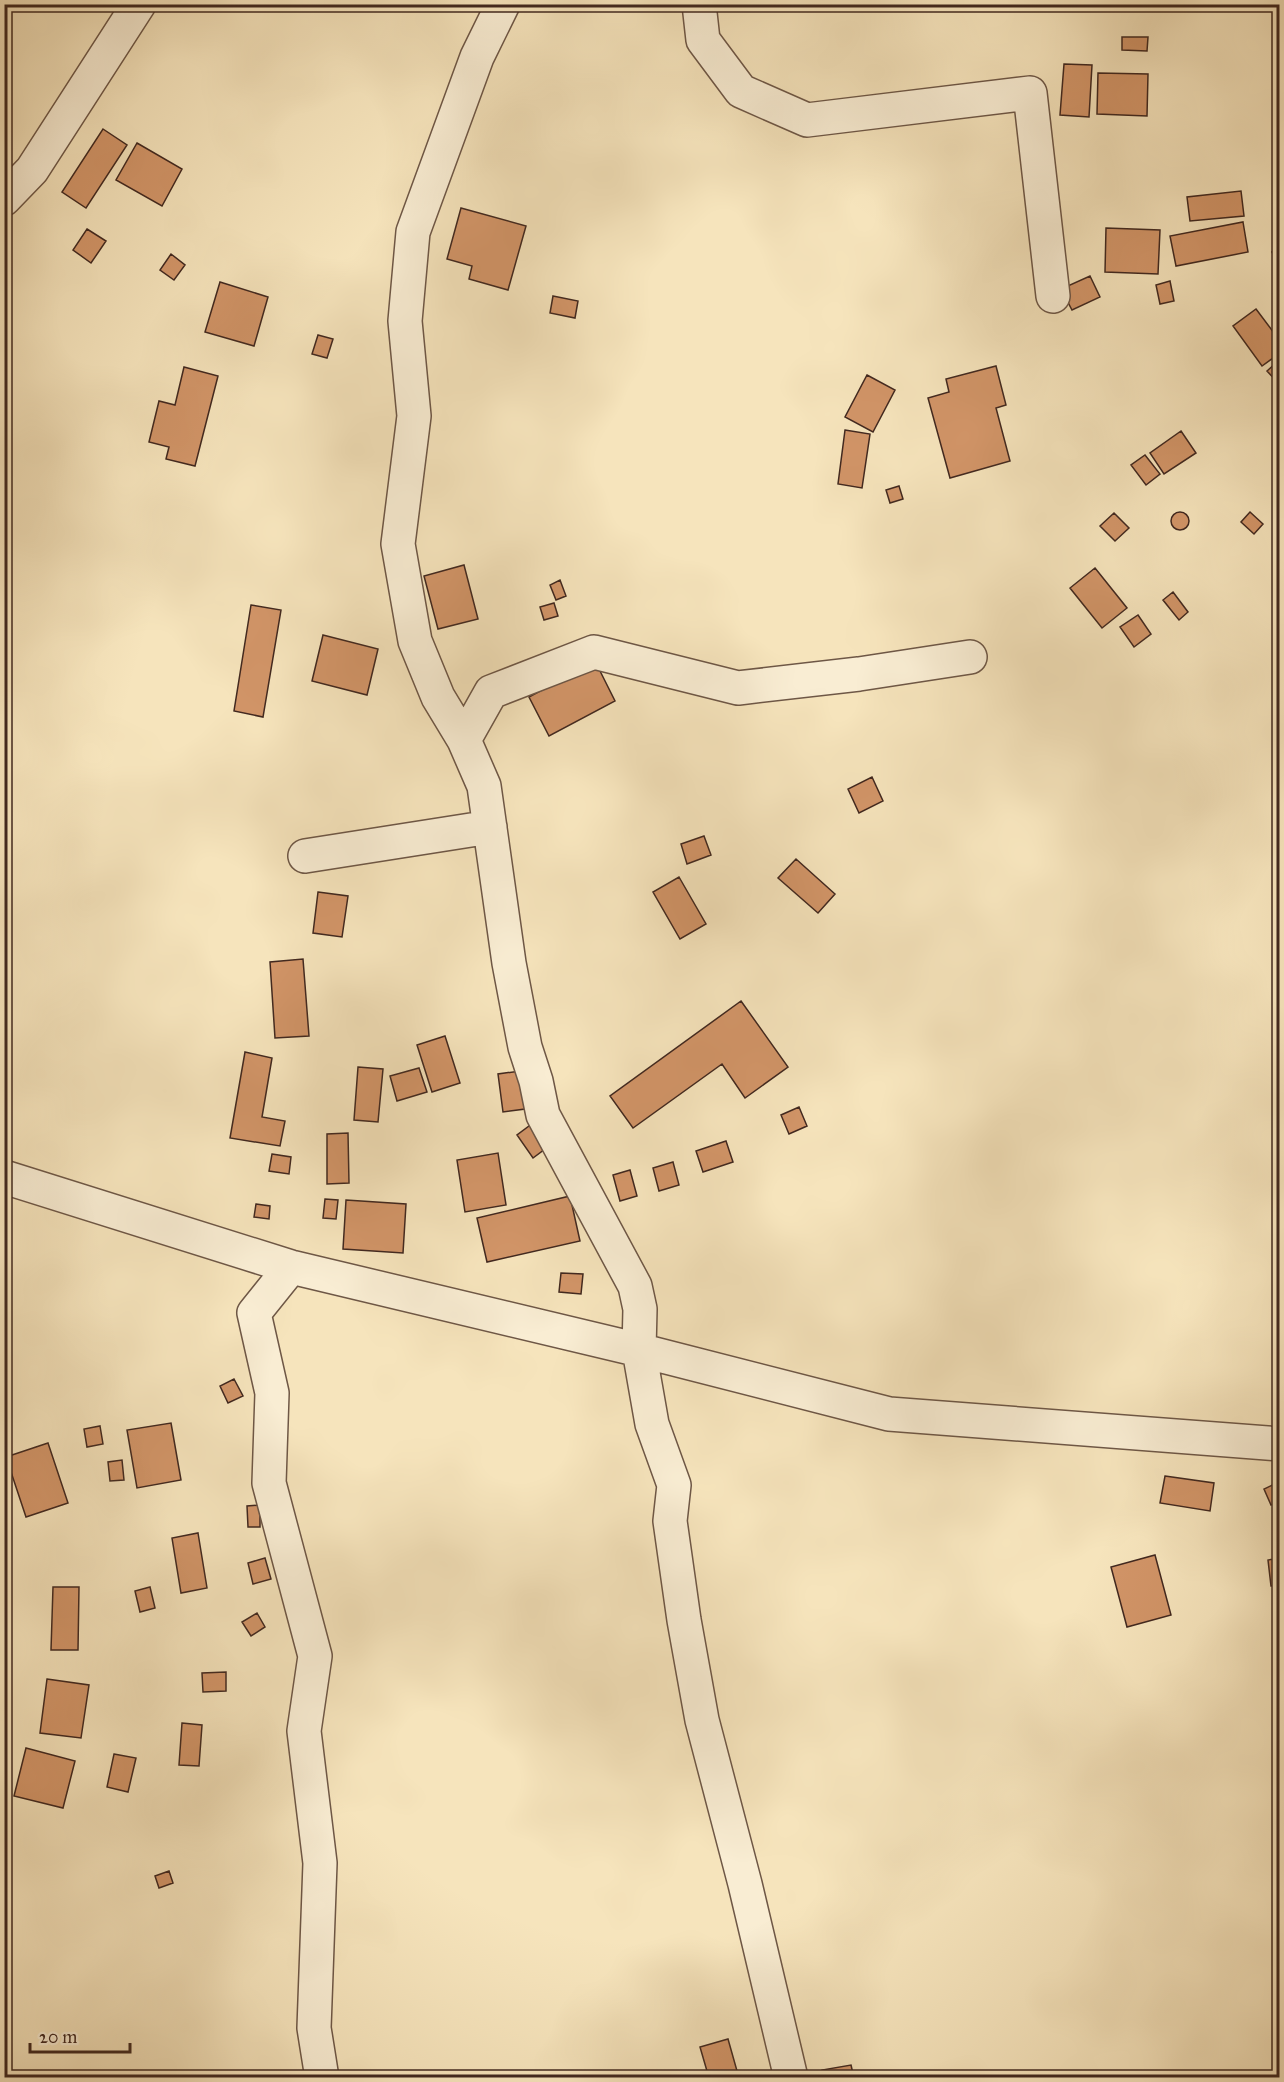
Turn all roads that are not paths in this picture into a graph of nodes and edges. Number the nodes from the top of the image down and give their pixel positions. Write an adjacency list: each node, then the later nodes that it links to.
1 (139, 4): 4 (street)
2 (503, 4): 7 (street)
3 (699, 4): 5 (street)
4 (4, 199)
5 (1053, 296)
6 (970, 657): 7 (street)
7 (464, 740): 8 (street)
8 (490, 827): 9 (street); 12 (street)
9 (305, 856)
10 (4, 1177): 11 (street)
11 (291, 1267): 12 (street); 14 (street)
12 (639, 1350): 13 (street); 15 (street)
13 (1280, 1444)
14 (322, 2078)
15 (791, 2078)

